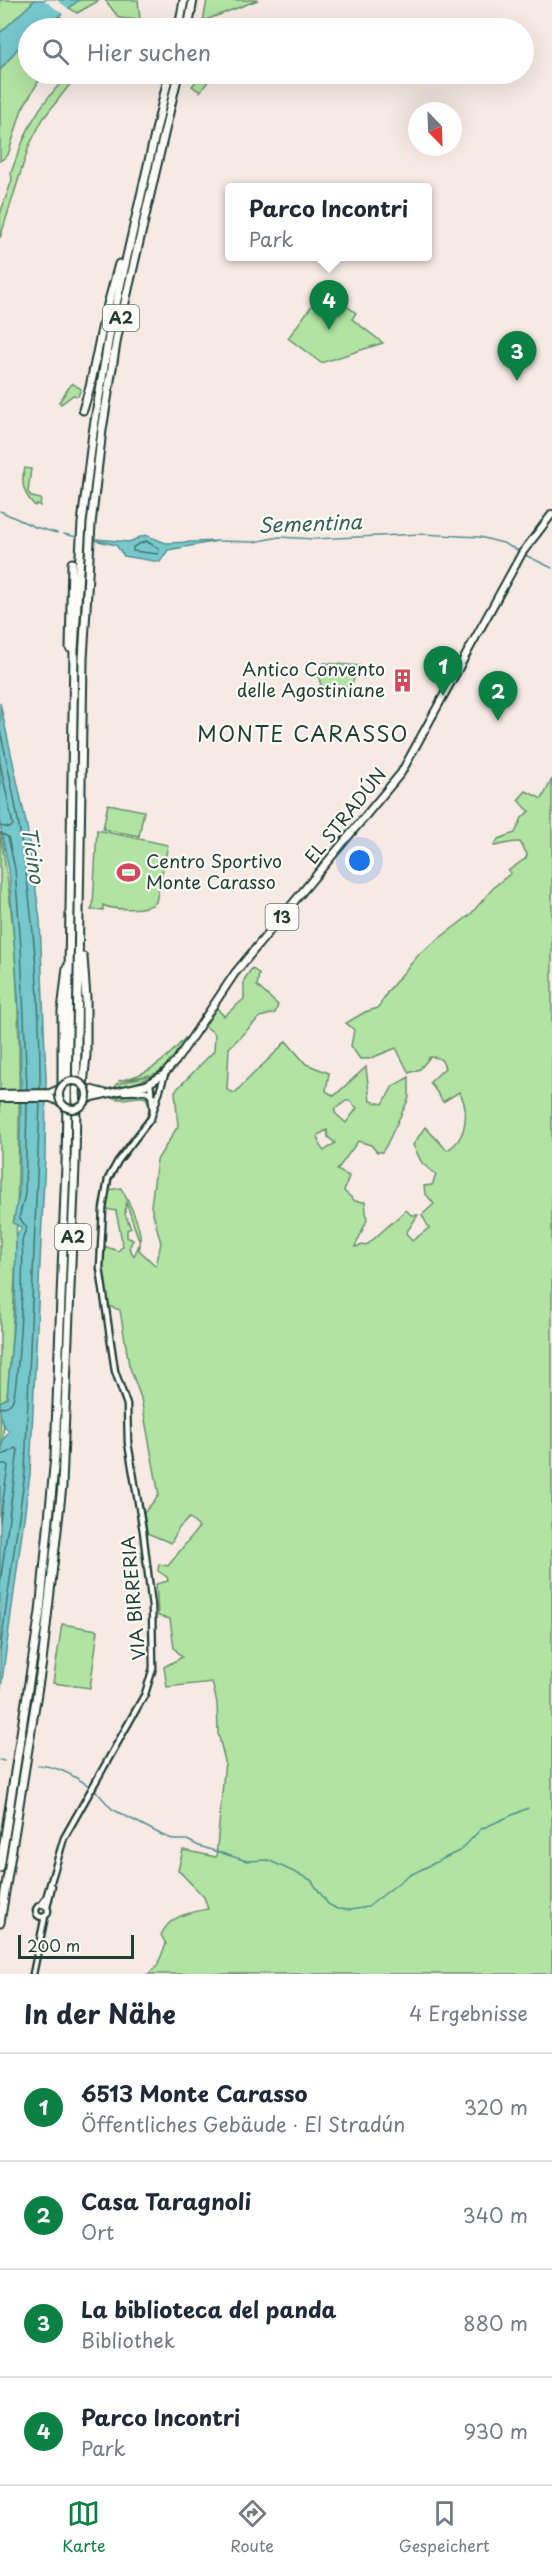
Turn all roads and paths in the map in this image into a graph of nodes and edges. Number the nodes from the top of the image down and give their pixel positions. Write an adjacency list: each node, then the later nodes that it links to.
1 (184, 0): 3 (highway)
2 (193, 0): 4 (highway)
3 (181, 18)
4 (190, 18)
5 (166, 84): 7 (highway, A2)
6 (175, 84): 12 (highway, A2)
7 (136, 210): 8 (highway, A2); 11 (highway, A2)
8 (83, 410)
9 (552, 514): 14 (main road, EL STRADÚN / 13)
10 (72, 563): 11 (highway, A2)
11 (73, 694): 13 (highway, A2)
12 (79, 919): 17 (highway); 29 (highway, A2)
13 (71, 938): 16 (highway); 24 (highway, A2)
14 (167, 1072): 15 (main road, 13); 21 (street)
15 (152, 1082): 18 (main road, 13); 21 (street)
16 (61, 1087): 17 (main road, bridge); 20 (main road); 23 (main road, bridge)
17 (84, 1087): 19 (main road, 13); 22 (main road, bridge)
18 (120, 1092): 19 (main road, 13); 21 (street)
19 (107, 1093): 22 (main road, 13)
20 (0, 1096): 23 (main road)
21 (156, 1098): 25 (street, VIA BIRRERIA)
22 (84, 1102): 23 (main road, bridge)
23 (62, 1103)
24 (0, 1868)
25 (51, 1883): 26 (street, VIA BIRRERIA); 27 (street, VIA BIRRERIA)
26 (41, 1905): 27 (street); 28 (street, VIA BIRRERIA)
27 (47, 1907): 28 (street, VIA BIRRERIA)
28 (42, 1916): 30 (street)
29 (0, 1923)
30 (33, 1974)

